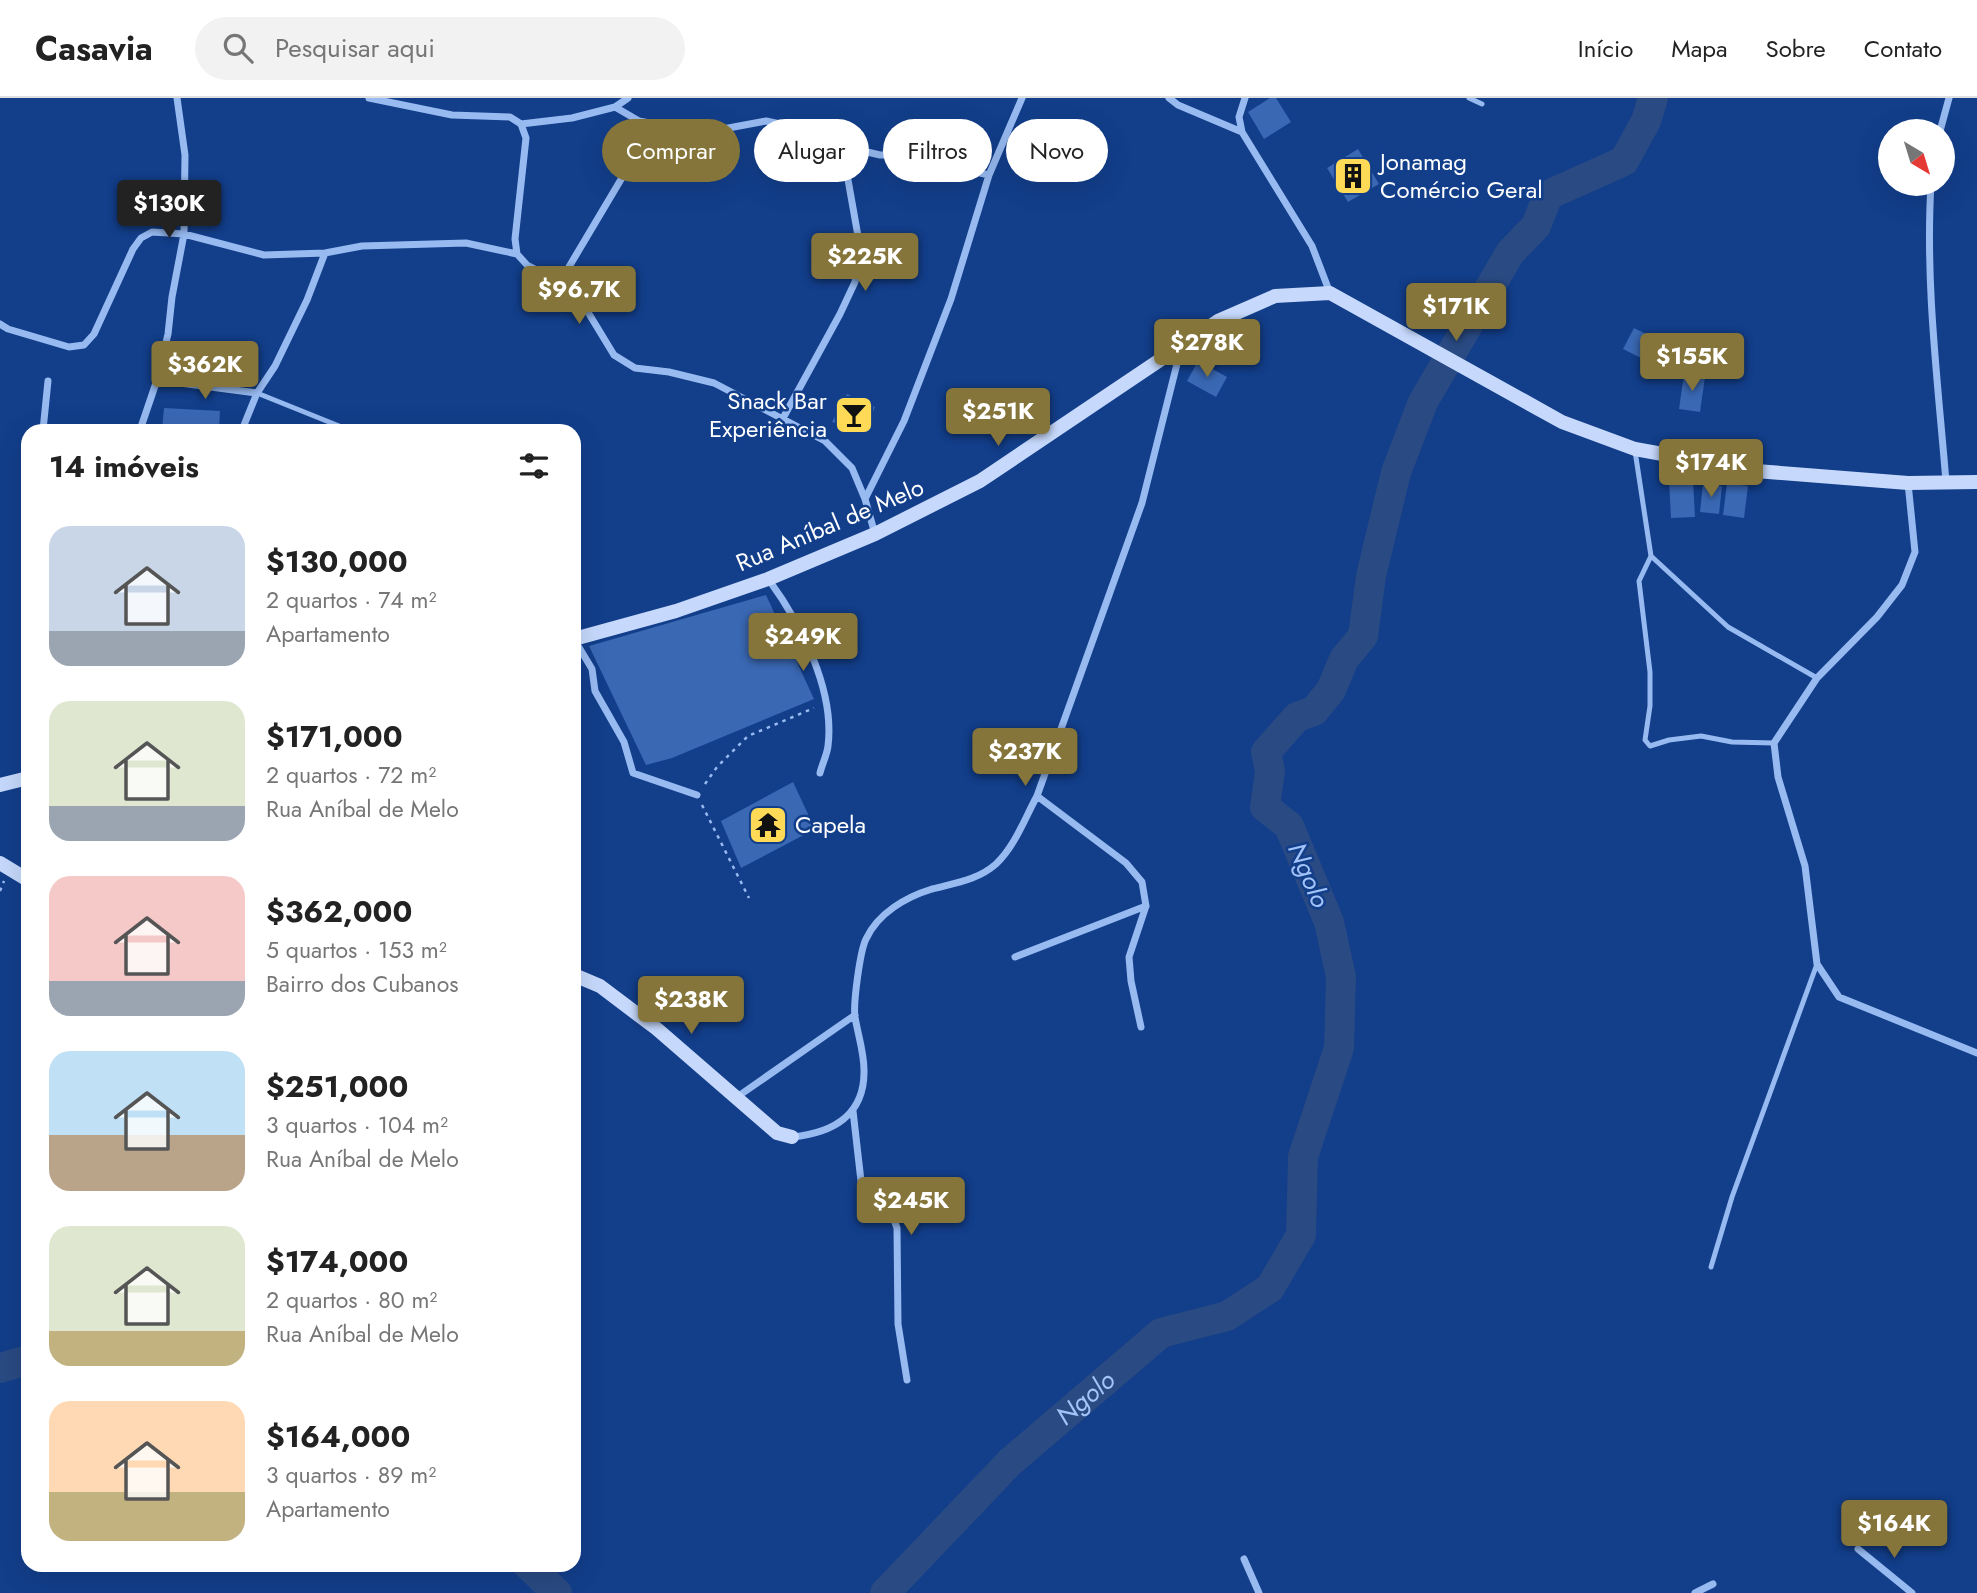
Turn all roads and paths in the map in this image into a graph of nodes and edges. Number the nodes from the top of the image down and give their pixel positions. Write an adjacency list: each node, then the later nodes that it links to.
1 (177, 98): 20 (street)
2 (369, 98): 13 (street)
3 (628, 98): 10 (street)
4 (1022, 98): 15 (street)
5 (1169, 98): 14 (street)
6 (1245, 98): 14 (street)
7 (1469, 98): 9 (lane)
8 (1949, 98): 12 (street)
9 (1482, 104)
10 (615, 107): 11 (street); 13 (street)
11 (636, 119)
12 (1943, 119)
13 (522, 124): 22 (street)
14 (1242, 132): 24 (street)
15 (992, 168)
16 (619, 182): 23 (street)
17 (848, 182): 30 (street)
18 (987, 182): 39 (street)
19 (1930, 196): 36 (street)
20 (184, 234): 21 (street); 25 (street); 27 (street)
21 (325, 253): 22 (street); 29 (street)
22 (517, 254): 23 (street)
23 (560, 282): 30 (street)
24 (1330, 293): 26 (street, Rua Aníbal de Melo); 35 (street)
25 (0, 324)
26 (1181, 348): 40 (street, Rua Aníbal de Melo); 52 (street)
27 (157, 380): 29 (street); 32 (street)
28 (48, 381): 31 (street)
29 (257, 393): 33 (street); 34 (lane)
30 (782, 421): 39 (street)
31 (44, 424)
32 (142, 424)
33 (244, 424)
34 (334, 424)
35 (1635, 449): 38 (street); 41 (lane)
36 (1946, 482): 37 (street); 38 (street)
37 (1977, 482)
38 (1908, 483): 45 (street)
39 (865, 499): 40 (street)
40 (875, 534): 42 (street, Rua Aníbal de Melo)
41 (1651, 555): 45 (lane); 47 (lane)
42 (768, 579): 43 (street, Rua Aníbal de Melo); 48 (street)
43 (581, 637)
44 (581, 651): 51 (street)
45 (1817, 678): 47 (street)
46 (814, 708): 51 (path)
47 (1774, 743): 58 (street)
48 (820, 773)
49 (21, 780): 50 (street)
50 (0, 785)
51 (697, 795): 55 (path)
52 (1037, 796): 56 (street); 60 (street)
53 (0, 863): 54 (street)
54 (21, 876)
55 (749, 898)
56 (1146, 905): 57 (street); 61 (street)
57 (1015, 957)
58 (1817, 964): 62 (street); 66 (lane)
59 (581, 978): 63 (street)
60 (855, 1015): 63 (street); 64 (street)
61 (1141, 1027)
62 (1977, 1053)
63 (737, 1097): 65 (street)
64 (853, 1111): 65 (street); 67 (street)
65 (792, 1137)
66 (1711, 1267)
67 (907, 1380)
68 (1858, 1549): 73 (street)
69 (1244, 1559): 71 (street)
70 (1713, 1584): 72 (street)
71 (1259, 1593)
72 (1695, 1593)
73 (1912, 1593)

